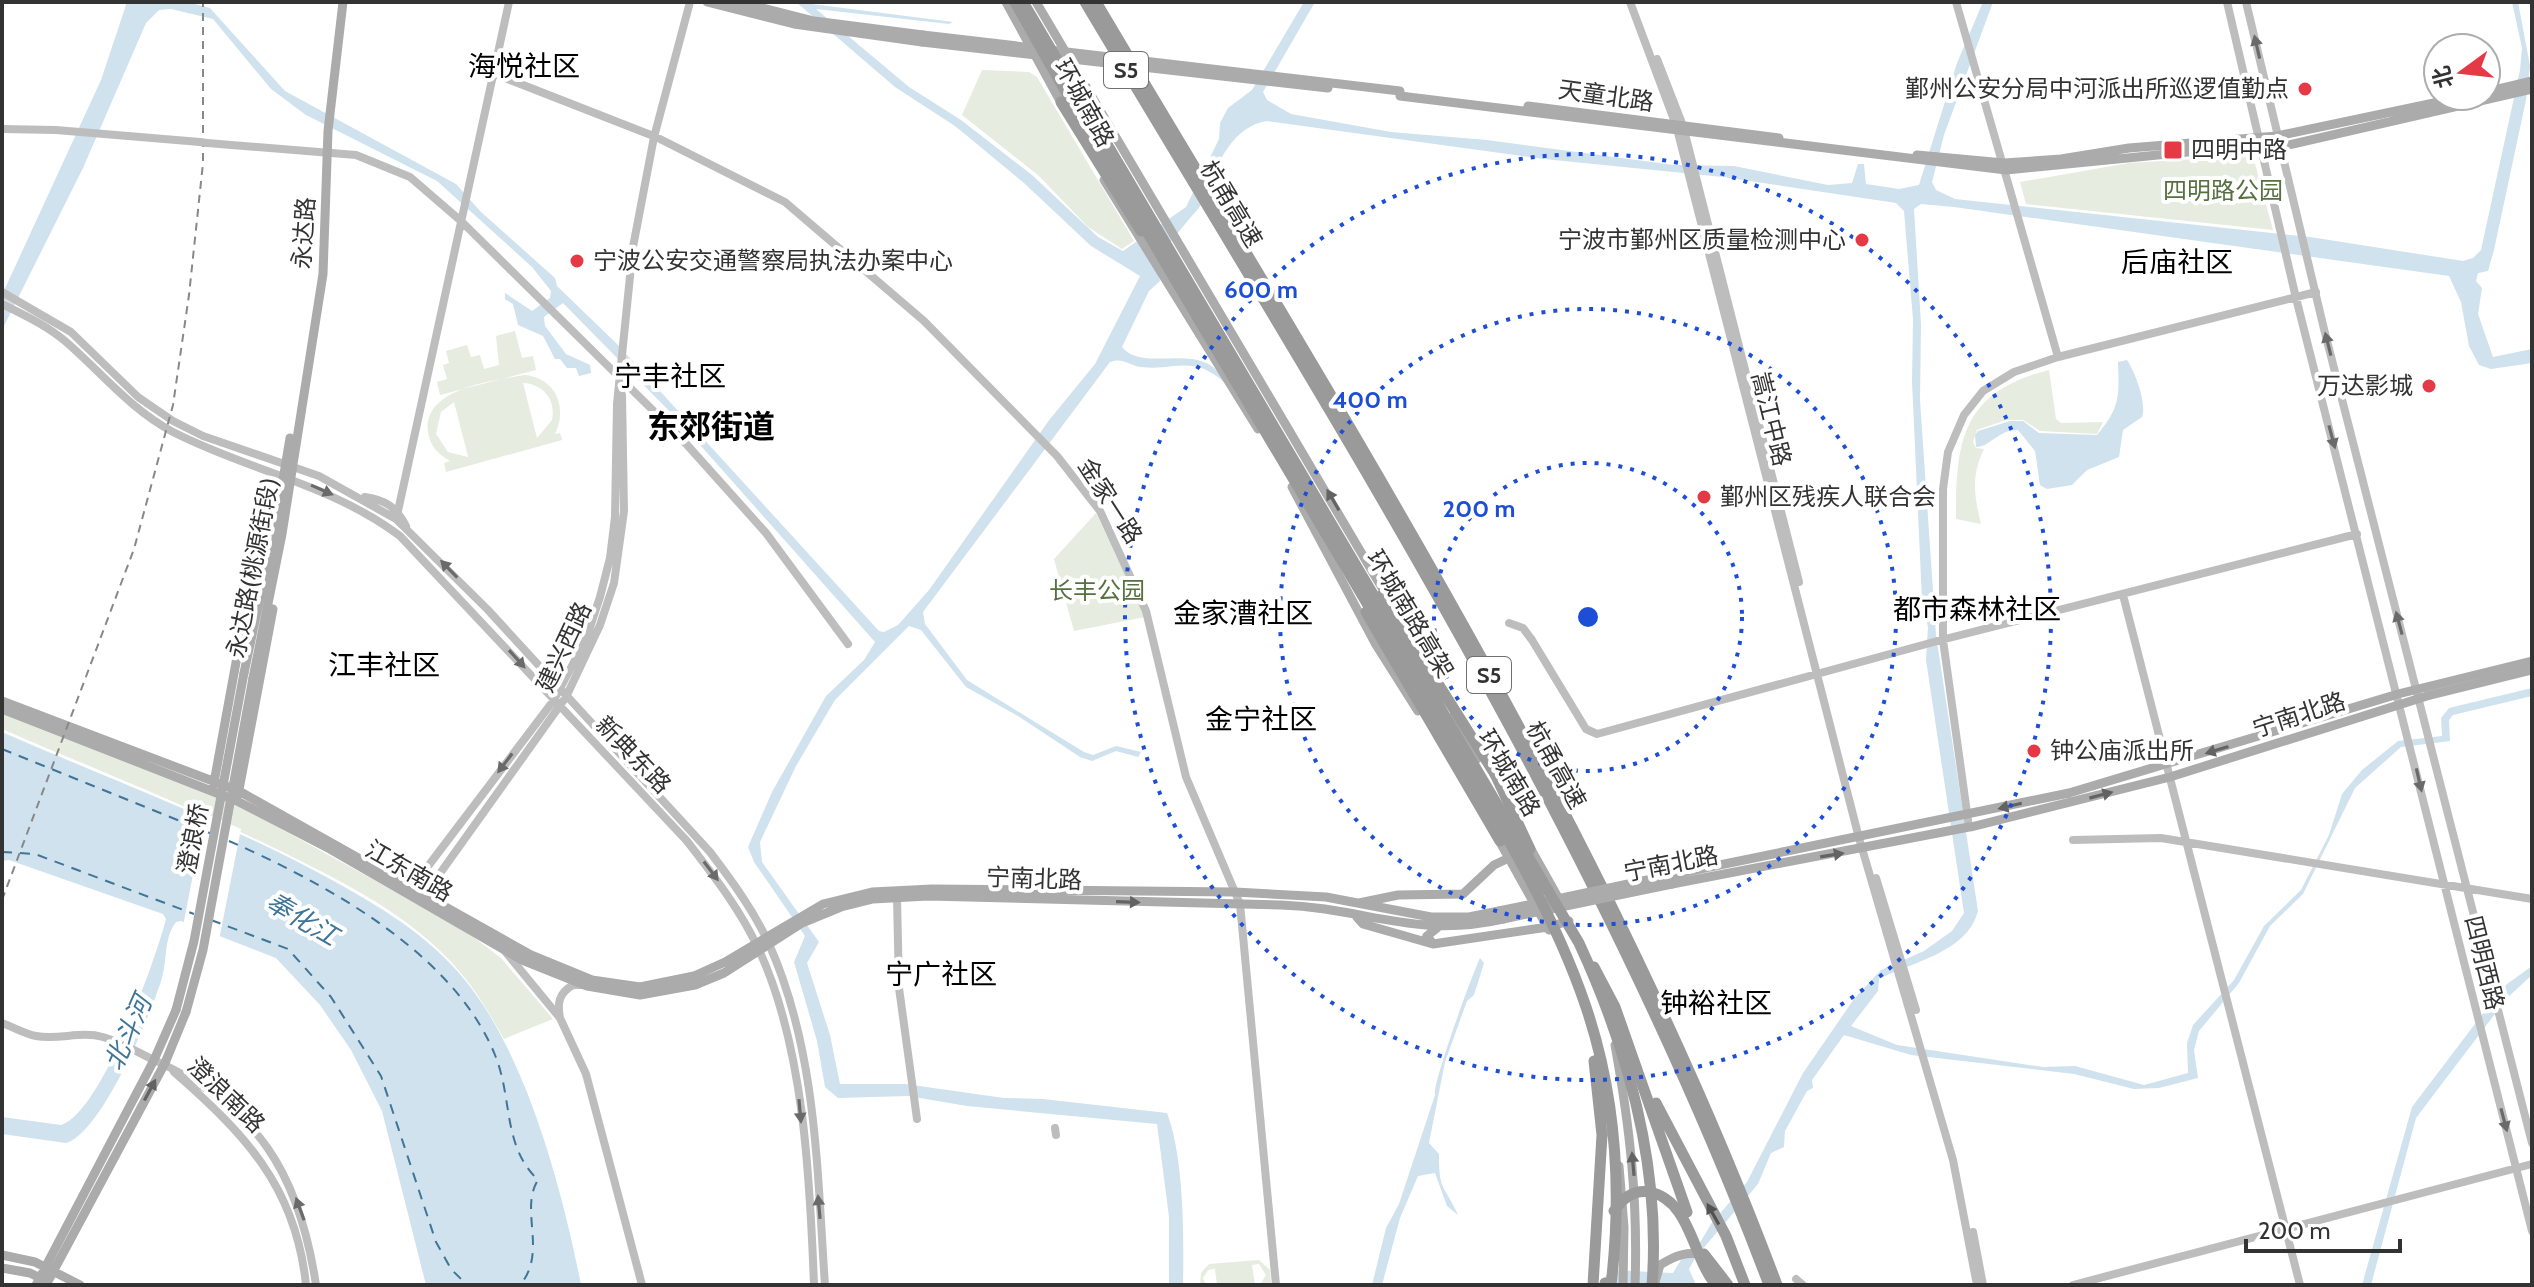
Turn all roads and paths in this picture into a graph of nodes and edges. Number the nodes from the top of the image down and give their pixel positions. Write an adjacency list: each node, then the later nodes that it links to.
1 (337, 2): 23 (main road, 永达路)
2 (343, 2): 23 (main road, 永达路)
3 (509, 2): 18 (street)
4 (690, 2): 28 (street, 建兴西路)
5 (707, 2): 17 (main road, 天童北路)
6 (738, 2): 17 (main road, 天童北路)
7 (1006, 2): 22 (main road, 环城南路)
8 (1015, 2): 41 (highway, 环城南路高架, bridge)
9 (1023, 2): 46 (highway, 环城南路高架, bridge)
10 (1036, 2): 76 (main road, 环城南路, one-way to 10)
11 (1085, 2): 33 (highway, 杭甬高速 / S5)
12 (1096, 2): 33 (highway, 杭甬高速 / S5)
13 (1633, 2): 27 (street, 嵩江中路)
14 (1956, 2): 32 (street)
15 (2227, 2): 29 (street)
16 (2246, 2): 30 (street, one-way to 16)
17 (841, 29): 21 (main road, 天童北路, bridge)
18 (495, 74): 28 (street, 金家一路); 34 (street)
19 (2531, 85): 20 (main road)
20 (2502, 92)
21 (1400, 93): 27 (main road, 天童北路); 27 (main road, 天童北路)
22 (1061, 102): 41 (highway, bridge); 74 (main road, 环城南路)
23 (327, 106): 31 (main road, 永达路)
24 (2422, 107): 30 (main road, 天童北路)
25 (2422, 110): 30 (main road)
26 (2, 129): 31 (street)
27 (1680, 130): 32 (main road, 天童北路); 58 (street, 嵩江中路); 58 (street, 嵩江中路)
28 (654, 137): 42 (street, 建兴西路); 83 (street, 金家一路)
29 (2258, 142): 30 (main road, 天童北路); 32 (main road, 天童北路); 37 (street)
30 (2279, 142): 36 (street)
31 (324, 152): 34 (street); 43 (main road, 永达路)
32 (2005, 166): 40 (street)
33 (1192, 173): 114 (highway, 杭甬高速 / S5)
34 (462, 218): 42 (street); 47 (street)
35 (2, 292): 39 (street)
36 (2316, 292): 37 (street); 61 (street, one-way to 36)
37 (2296, 298): 40 (street); 49 (street, one-way to 49)
38 (2, 304): 39 (street)
39 (18, 306): 43 (street, 新典东路); 44 (street, 新典东路)
40 (2058, 357): 54 (street)
41 (1223, 360): 46 (highway, 环城南路高架, bridge)
42 (620, 375): 55 (street); 60 (street, 建兴西路)
43 (289, 464): 44 (main road, 永达路(桃源街段)); 45 (street, 新典东路)
44 (288, 476): 50 (main road, 永达路(桃源街段)); 51 (main road, 永达路(桃源街段)); 64 (street, 新典东路, one-way to 64)
45 (359, 496): 47 (street); 48 (street, 新典东路)
46 (1318, 510): 74 (highway, bridge); 76 (highway, bridge); 97 (highway, 环城南路高架, bridge); 102 (highway, 环城南路高架, bridge)
47 (398, 511): 48 (street)
48 (408, 530): 60 (street, 新典东路, one-way to 48)
49 (2357, 534): 52 (street); 62 (street)
50 (279, 550): 59 (main road, 永达路(桃源街段)); 69 (main road)
51 (266, 567): 59 (main road, 永达路(桃源街段)); 68 (main road)
52 (2123, 595): 54 (street); 66 (street)
53 (1509, 623): 58 (street)
54 (1942, 640): 58 (street); 70 (street)
55 (848, 644)
56 (2532, 661): 61 (main road, 宁南北路)
57 (2532, 670): 61 (main road, 宁南北路)
58 (1820, 674): 72 (street, 嵩江中路)
59 (248, 676): 103 (main road, 澄浪桥, bridge)
60 (563, 693): 64 (street, 建兴西路); 98 (street, 新典东路)
61 (2418, 694): 62 (main road, 宁南北路); 82 (street, 四明西路)
62 (2400, 699): 66 (main road, 宁南北路, one-way to 66); 67 (main road, 宁南北路); 80 (street, 四明西路, one-way to 80)
63 (2, 701): 68 (main road, 江东南路)
64 (557, 703): 81 (street, 建兴西路, one-way to 81); 84 (street, 建兴西路); 98 (street, 新典东路, one-way to 98)
65 (2, 709): 68 (main road, 江东南路)
66 (2167, 765): 67 (street); 70 (main road, 宁南北路, one-way to 70)
67 (2170, 777): 71 (main road, 宁南北路, one-way to 67); 75 (street)
68 (214, 786): 69 (main road, 江东南路)
69 (238, 796): 81 (main road, 江东南路); 100 (main road, 江东南路)
70 (1968, 816): 71 (street); 72 (main road, 宁南北路)
71 (1970, 827): 77 (main road, 宁南北路)
72 (1862, 838): 77 (street, 嵩江中路); 79 (main road, 宁南北路)
73 (2073, 840): 75 (street)
74 (1500, 841): 78 (main road, 环城南路)
75 (2186, 842): 80 (street); 113 (street)
76 (1530, 849): 78 (main road); 93 (main road, 环城南路)
77 (1865, 850): 79 (main road, 宁南北路, one-way to 77); 137 (street); 137 (street)
78 (1509, 858): 85 (main road); 95 (main road, 环城南路)
79 (1672, 880): 91 (main road, 宁南北路, bridge)
80 (2444, 885): 82 (street); 112 (street, 四明西路, one-way to 112)
81 (413, 886): 84 (main road, 江东南路)
82 (2468, 888): 87 (street); 110 (street, 四明西路)
83 (1235, 892): 88 (main road, 宁南北路); 89 (street, 金家一路); 94 (main road, 宁南北路)
84 (426, 893): 98 (main road, 江东南路)
85 (1381, 897): 88 (main road); 90 (main road)
86 (897, 898): 89 (main road, 宁南北路, one-way to 89); 94 (main road, 宁南北路); 109 (street)
87 (2532, 899)
88 (1358, 903): 90 (main road, 宁南北路)
89 (1240, 904): 92 (main road, 宁南北路); 126 (street, 金家一路)
90 (1379, 908): 91 (main road, 宁南北路)
91 (1501, 915): 96 (main road, 宁南北路)
92 (1356, 916): 96 (main road, 宁南北路); 99 (main road)
93 (1569, 921): 95 (main road); 130 (main road, 环城南路, one-way to 93)
94 (796, 922): 98 (main road, 江东南路)
95 (1548, 927): 99 (main road); 129 (main road, 环城南路)
96 (1437, 928): 99 (main road)
97 (1579, 943): 106 (highway, bridge); 131 (highway, 环城南路高架, bridge)
98 (762, 944): 101 (main road, 江东南路); 124 (street, 新典东路, one-way to 124); 125 (street, 新典东路, one-way to 98)
99 (1433, 944)
100 (503, 950): 101 (main road, 江东南路); 104 (street)
101 (587, 986): 104 (street)
102 (1587, 1009): 127 (highway, bridge); 129 (highway, 环城南路高架, bridge)
103 (181, 1011): 107 (main road); 108 (main road)
104 (560, 1018): 123 (street)
105 (2, 1023): 107 (street)
106 (1628, 1040): 133 (highway, bridge); 134 (highway, one-way to 106)
107 (154, 1060): 108 (street); 118 (main road)
108 (165, 1063): 118 (main road, one-way to 108); 121 (street, 澄浪南路); 122 (street, 澄浪南路, one-way to 108)
109 (917, 1119)
110 (2532, 1143)
111 (2532, 1164): 112 (street)
112 (2517, 1168): 113 (street); 115 (street, 四明西路)
113 (2285, 1228): 138 (street); 139 (street)
114 (1752, 1229): 135 (highway, 杭甬高速 / S5); 136 (highway, 杭甬高速 / S5)
115 (2532, 1231)
116 (2, 1255): 118 (main road)
117 (2, 1268): 119 (main road)
118 (50, 1268): 119 (main road); 120 (main road)
119 (44, 1283)
120 (80, 1285)
121 (306, 1285)
122 (316, 1285)
123 (642, 1285)
124 (814, 1285)
125 (825, 1285)
126 (1276, 1285)
127 (1593, 1285)
128 (1605, 1285): 132 (highway, bridge)
129 (1619, 1285)
130 (1635, 1285)
131 (1653, 1285): 133 (main road, bridge)
132 (1716, 1285)
133 (1728, 1285)
134 (1745, 1285)
135 (1769, 1285)
136 (1777, 1285)
137 (1977, 1285)
138 (2073, 1285)
139 (2300, 1285)

